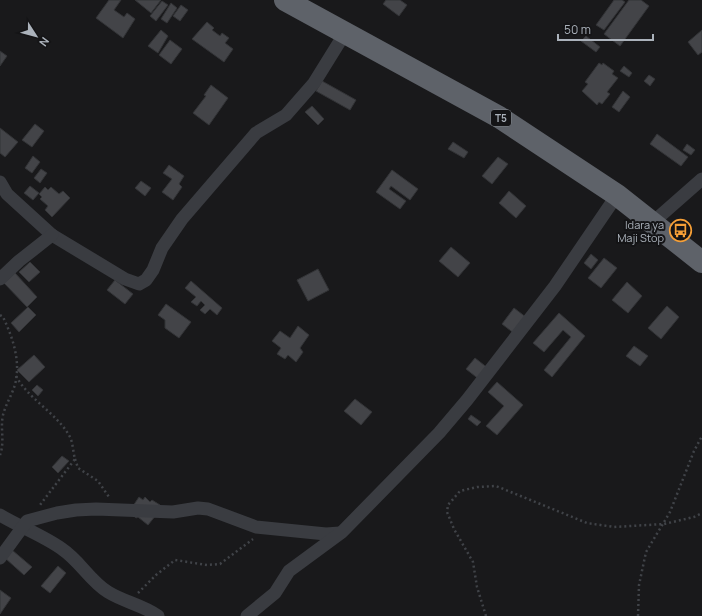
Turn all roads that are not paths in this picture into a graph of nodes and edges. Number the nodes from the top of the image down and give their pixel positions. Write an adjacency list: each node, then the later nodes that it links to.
1 (285, 0): 2 (highway, T5)
2 (345, 34): 5 (highway, T5); 7 (street)
3 (702, 179): 6 (street)
4 (0, 182): 7 (street)
5 (617, 195): 6 (highway, T5); 12 (street)
6 (652, 223): 8 (highway, T5)
7 (52, 235): 9 (street)
8 (702, 262)
9 (0, 279)
10 (0, 515): 11 (street)
11 (24, 524): 12 (street); 13 (street); 14 (street)
12 (342, 532): 15 (street)
13 (0, 558)
14 (158, 616)
15 (247, 616)

